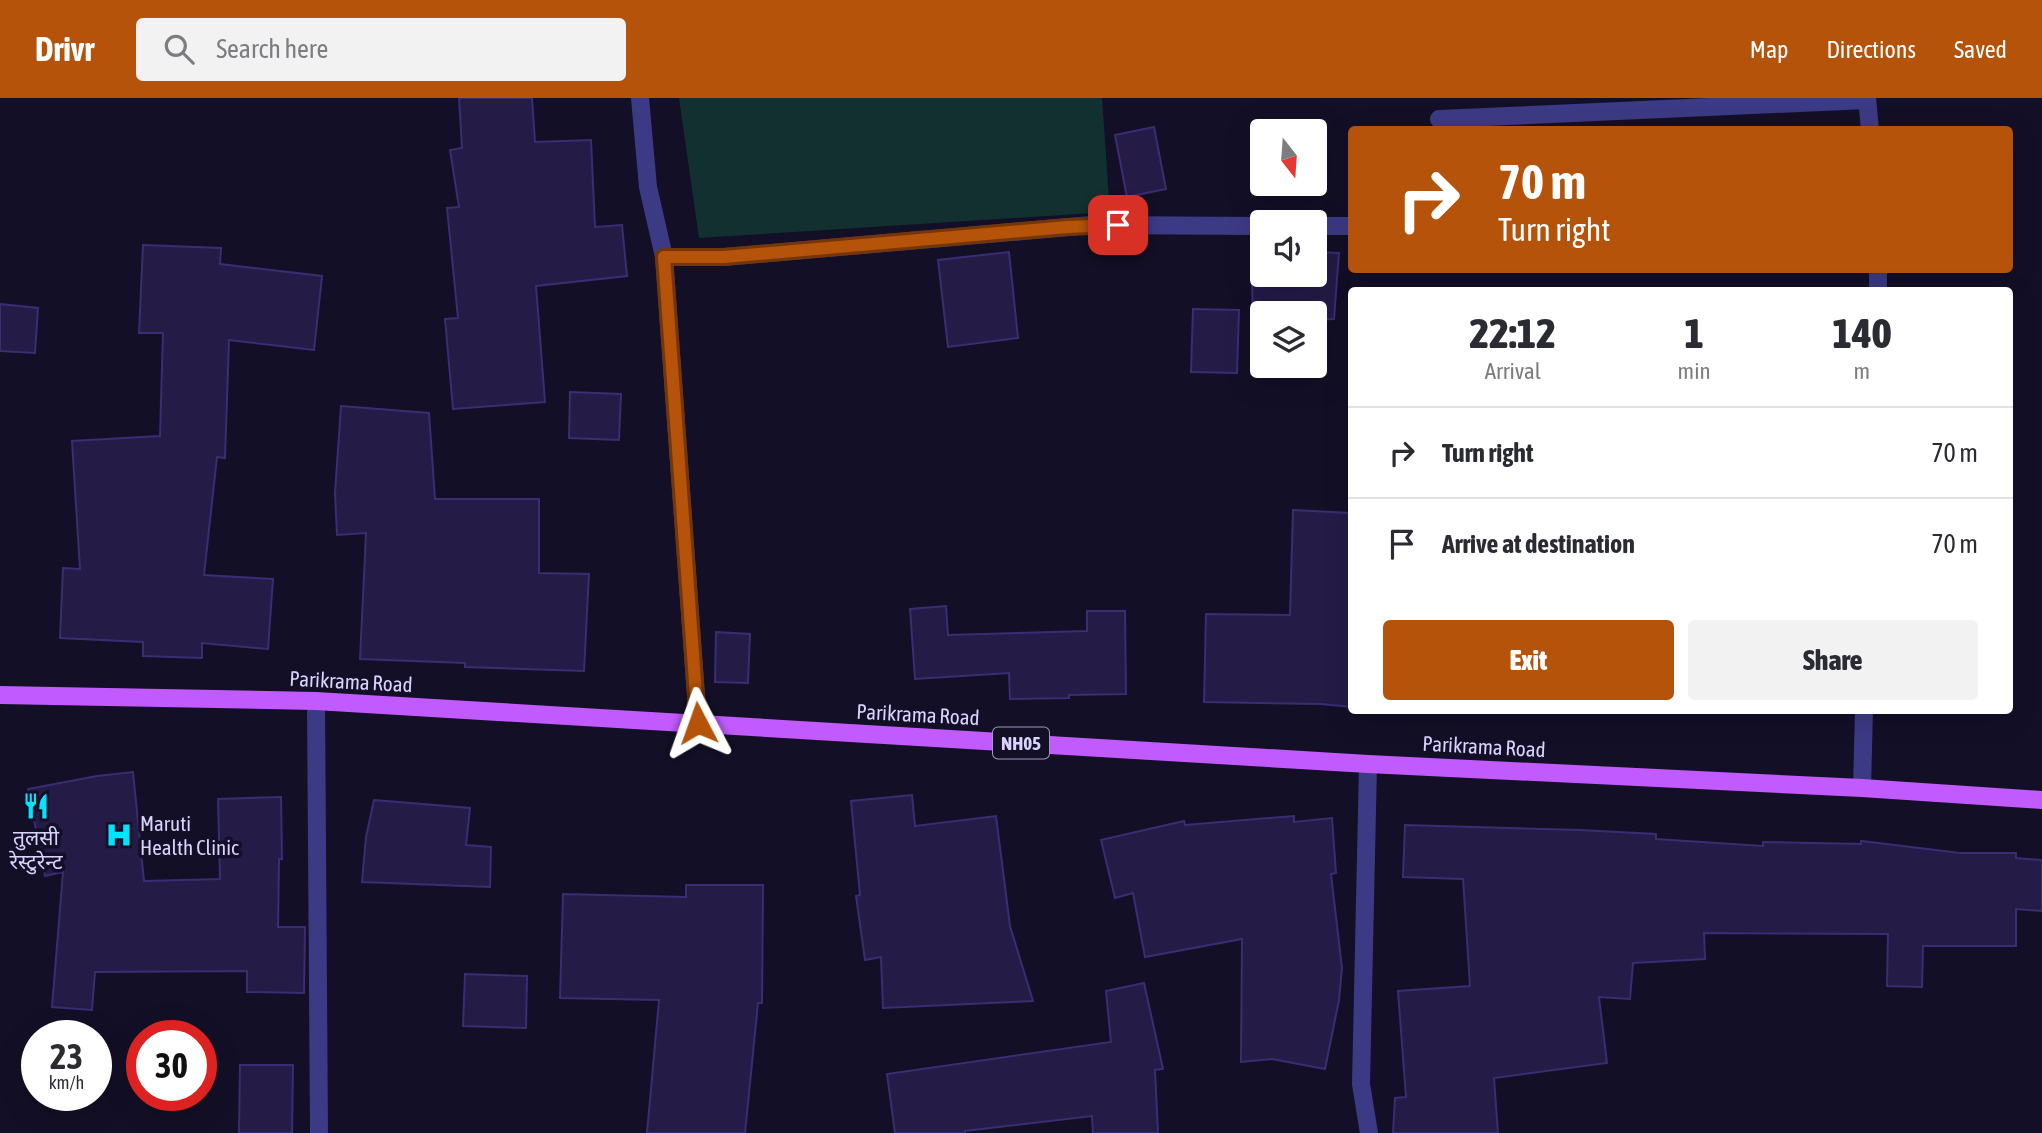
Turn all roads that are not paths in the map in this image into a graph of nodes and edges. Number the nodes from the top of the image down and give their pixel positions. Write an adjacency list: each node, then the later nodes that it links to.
1 (640, 98): 8 (street)
2 (1867, 99): 3 (street); 4 (street)
3 (1439, 119)
4 (1870, 126)
5 (1250, 226): 8 (street)
6 (1327, 226): 7 (street)
7 (1348, 226)
8 (664, 257): 12 (street)
9 (0, 695): 10 (main road, Parikrama Road / NH05)
10 (316, 701): 12 (main road, Parikrama Road / NH05); 16 (street)
11 (1864, 714): 14 (street)
12 (698, 723): 13 (main road, Parikrama Road / NH05)
13 (1368, 764): 14 (main road, Parikrama Road / NH05); 17 (street)
14 (1862, 788): 15 (main road, Parikrama Road / NH05)
15 (2042, 800)
16 (319, 1133)
17 (1369, 1133)

